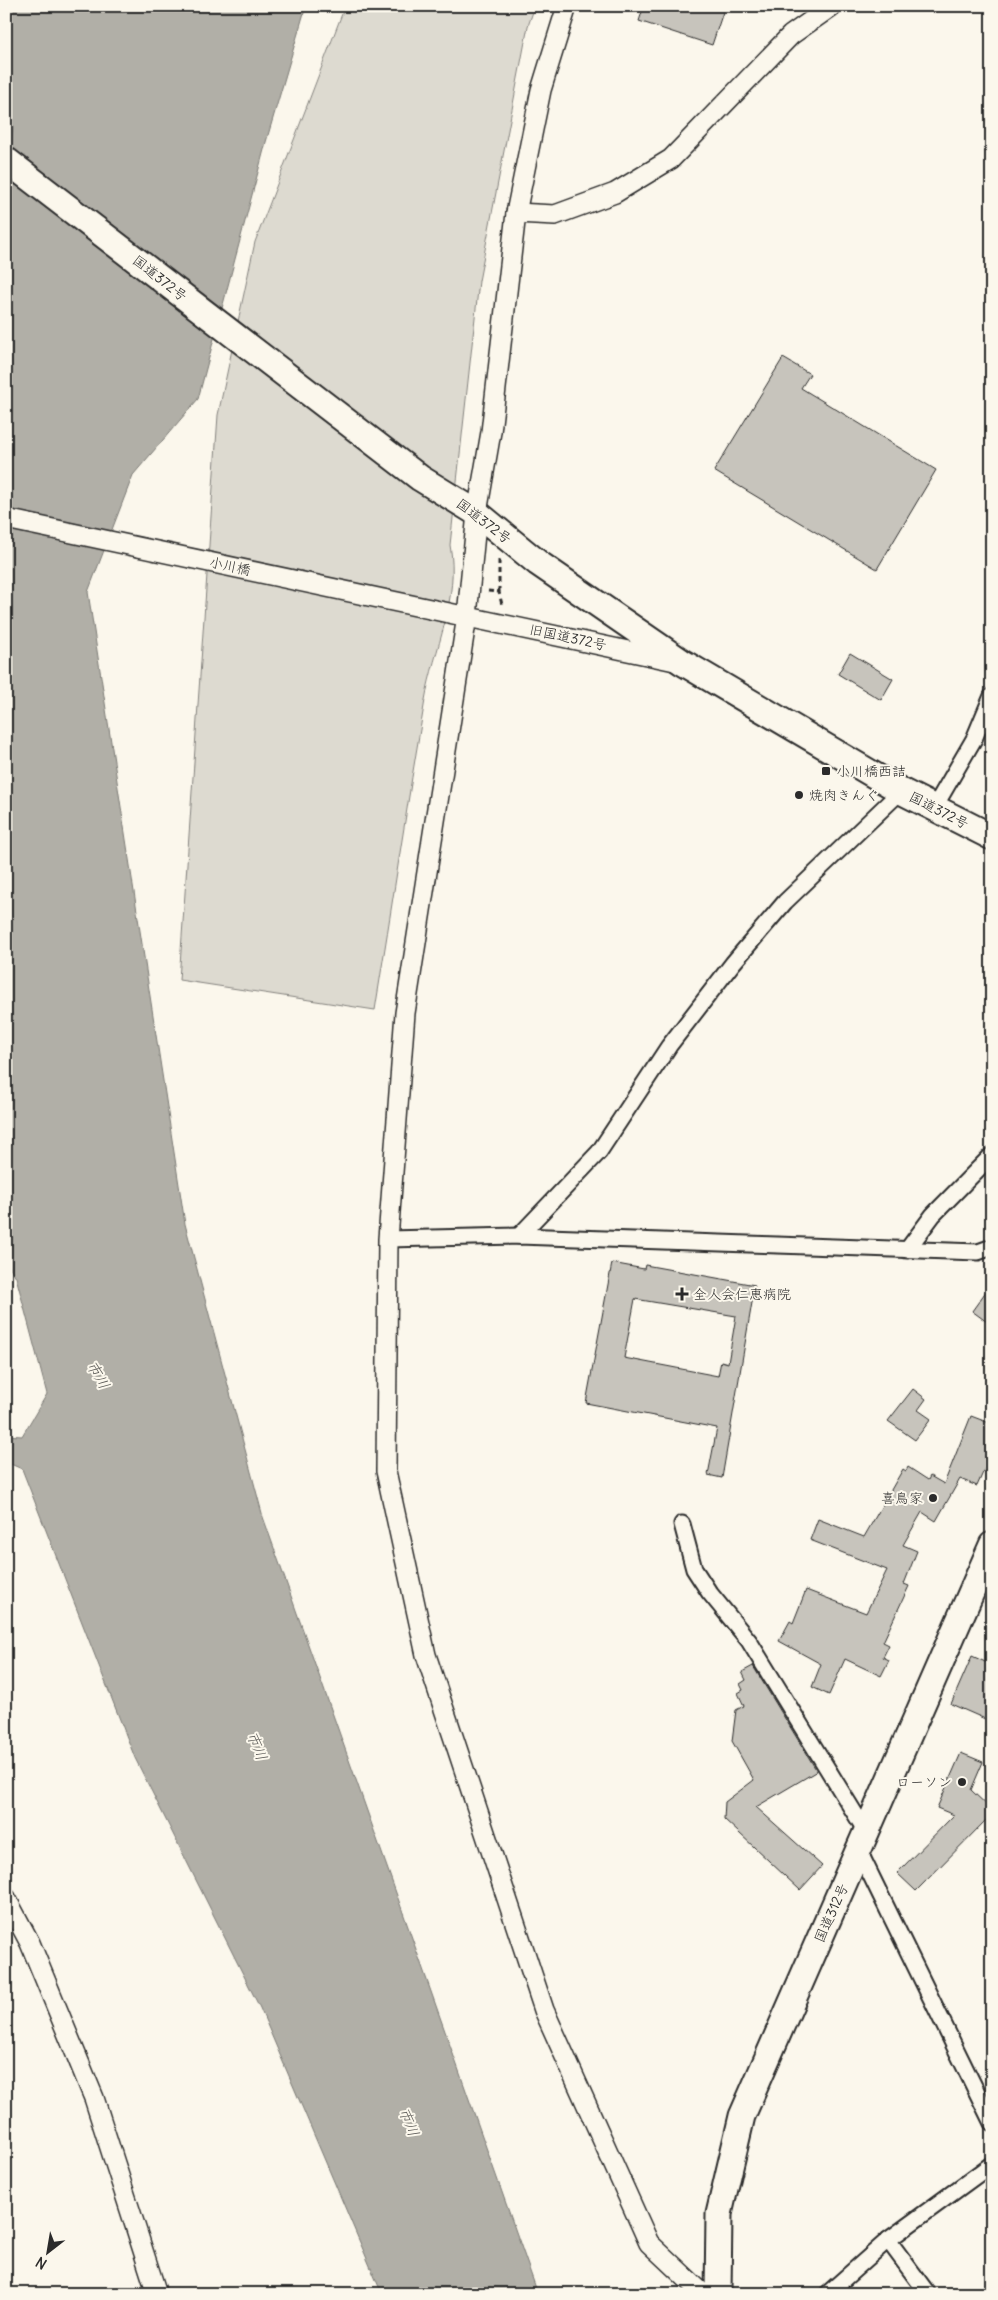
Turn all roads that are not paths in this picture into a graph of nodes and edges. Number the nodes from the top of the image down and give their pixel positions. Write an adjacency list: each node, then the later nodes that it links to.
1 (567, 6): 4 (street)
2 (832, 6): 4 (street)
3 (6, 160): 5 (highway, 国道372号)
4 (516, 213): 5 (street)
5 (477, 513): 7 (street); 8 (highway, 国道372号)
6 (6, 519): 7 (street, 小川橋)
7 (460, 614): 8 (street, 旧国道372号); 15 (street)
8 (682, 662): 10 (highway, 国道372号)
9 (992, 696): 11 (street)
10 (901, 791): 11 (highway, 国道372号); 14 (street)
11 (934, 808): 12 (highway, 国道372号)
12 (992, 837)
13 (992, 1154): 17 (street)
14 (519, 1236): 15 (street); 17 (street)
15 (388, 1239): 26 (street)
16 (992, 1247): 17 (street)
17 (907, 1250)
18 (682, 1524): 20 (street)
19 (992, 1545): 20 (highway, 国道312号)
20 (862, 1840): 22 (street); 27 (highway, 国道312号)
21 (6, 1898): 25 (street)
22 (992, 2122)
23 (992, 2164): 24 (street)
24 (888, 2240): 28 (street); 29 (street)
25 (157, 2294)
26 (703, 2294)
27 (718, 2294)
28 (827, 2294)
29 (928, 2294)

